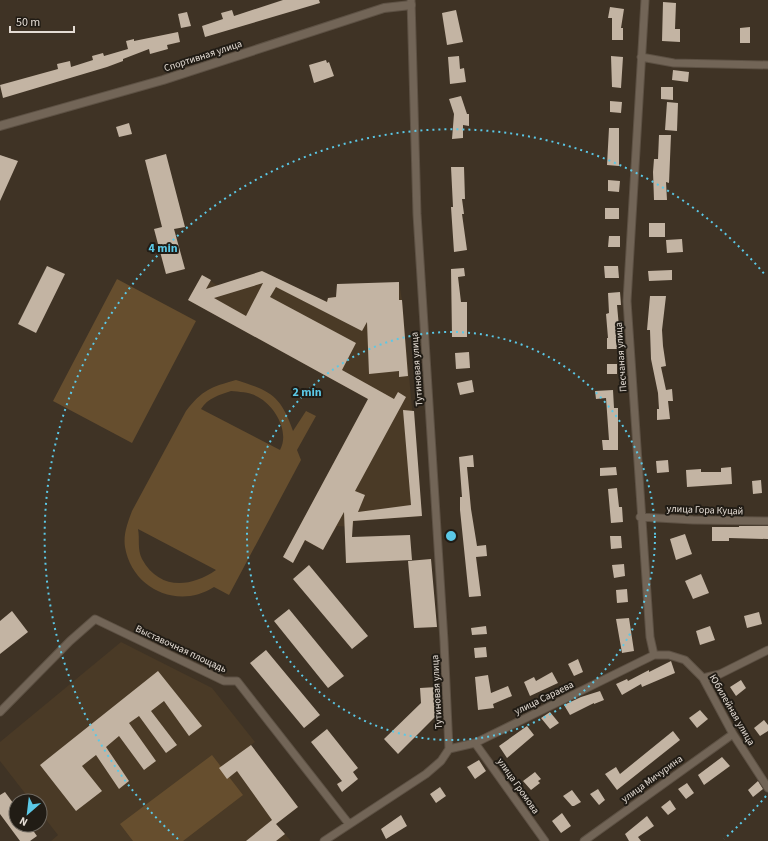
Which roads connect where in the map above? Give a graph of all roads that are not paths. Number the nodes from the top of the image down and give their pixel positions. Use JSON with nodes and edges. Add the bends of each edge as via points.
{"nodes":[{"id":1,"x":645,"y":0,"type":"edge"},
{"id":2,"x":411,"y":2,"type":"edge"},
{"id":3,"x":641,"y":57,"type":"junction"},
{"id":4,"x":768,"y":65,"type":"edge"},
{"id":5,"x":0,"y":126,"type":"edge"},
{"id":6,"x":640,"y":517,"type":"junction"},
{"id":7,"x":768,"y":521,"type":"edge"},
{"id":8,"x":768,"y":650,"type":"edge"},
{"id":9,"x":654,"y":655,"type":"junction"},
{"id":10,"x":703,"y":678,"type":"junction"},
{"id":11,"x":0,"y":712,"type":"edge"},
{"id":12,"x":733,"y":734,"type":"junction"},
{"id":13,"x":475,"y":743,"type":"junction"},
{"id":14,"x":449,"y":749,"type":"junction"},
{"id":15,"x":768,"y":788,"type":"edge"},
{"id":16,"x":349,"y":824,"type":"junction"},
{"id":17,"x":324,"y":841,"type":"edge"},
{"id":18,"x":545,"y":841,"type":"edge"},
{"id":19,"x":584,"y":841,"type":"edge"}],
"edges":[{"from":1,"to":3,"type":"street","name":"Песчаная улица"},
{"from":2,"to":5,"type":"street","name":"Спортивная улица","via":[[384,8],[163,80]]},
{"from":2,"to":14,"type":"street","name":"Тутиновая улица","via":[[417,214]]},
{"from":3,"to":4,"type":"street","via":[[674,63]]},
{"from":3,"to":6,"type":"street","name":"Песчаная улица","via":[[627,301]]},
{"from":6,"to":7,"type":"street","name":"улица Гора Куцай"},
{"from":6,"to":9,"type":"street","name":"Песчаная улица","via":[[650,637]]},
{"from":8,"to":10,"type":"street","via":[[720,674]]},
{"from":9,"to":10,"type":"street","name":"Юбилейная улица","via":[[669,655],[685,660]]},
{"from":9,"to":13,"type":"street","name":"улица Сараева"},
{"from":10,"to":12,"type":"street","name":"Юбилейная улица"},
{"from":11,"to":16,"type":"street","name":"Выставочная площадь","via":[[95,620],[224,681],[237,681]]},
{"from":12,"to":15,"type":"street","name":"Юбилейная улица"},
{"from":12,"to":19,"type":"street","name":"улица Мичурина"},
{"from":13,"to":14,"type":"street","name":"улица Сараева"},
{"from":13,"to":18,"type":"street","name":"улица Громова"},
{"from":14,"to":16,"type":"street","via":[[441,761],[426,774]]},
{"from":16,"to":17,"type":"street"}]}
